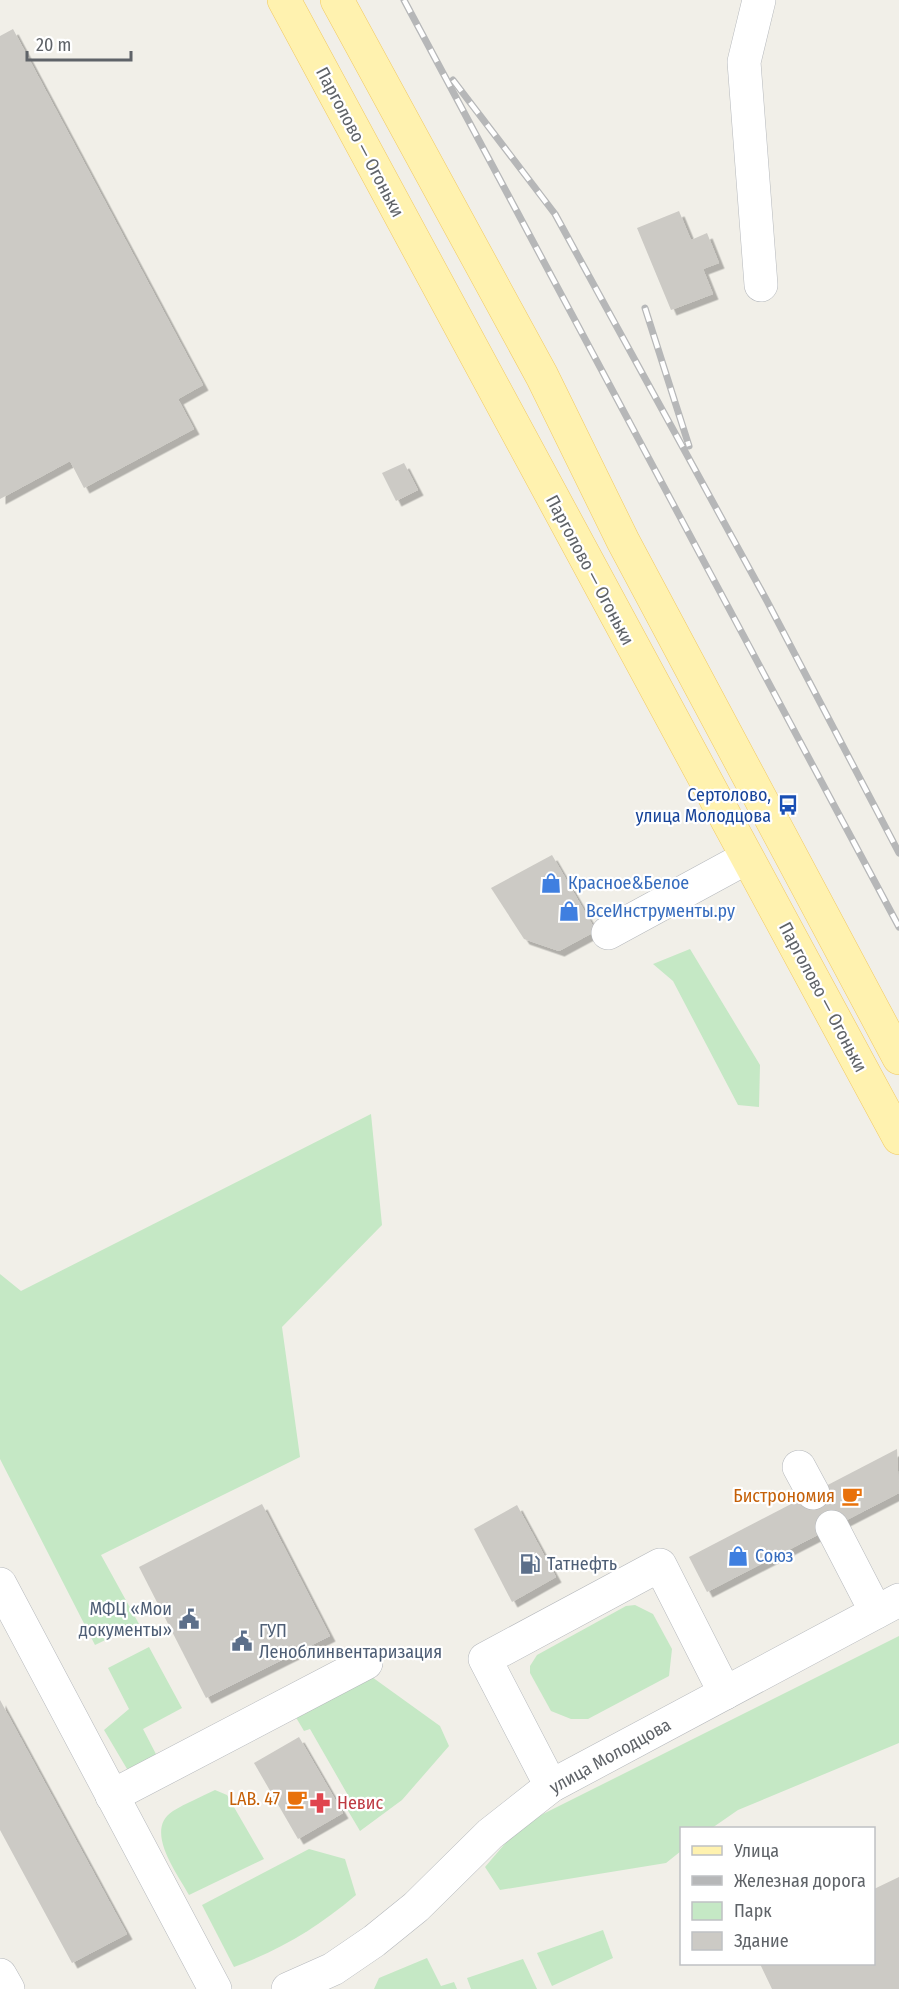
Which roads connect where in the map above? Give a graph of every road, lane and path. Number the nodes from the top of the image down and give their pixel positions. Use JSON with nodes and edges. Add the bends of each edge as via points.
{"nodes":[{"id":1,"x":284,"y":0,"type":"edge"},
{"id":2,"x":337,"y":0,"type":"edge"},
{"id":3,"x":759,"y":0,"type":"edge"},
{"id":4,"x":761,"y":285,"type":"dead end"},
{"id":5,"x":746,"y":858,"type":"junction"},
{"id":6,"x":608,"y":933,"type":"dead end"},
{"id":7,"x":899,"y":1058,"type":"edge"},
{"id":8,"x":899,"y":1138,"type":"edge"},
{"id":9,"x":832,"y":1527,"type":"dead end"},
{"id":10,"x":0,"y":1584,"type":"edge"},
{"id":11,"x":887,"y":1606,"type":"edge"},
{"id":12,"x":366,"y":1663,"type":"dead end"},
{"id":13,"x":725,"y":1693,"type":"junction"},
{"id":14,"x":551,"y":1786,"type":"junction"},
{"id":15,"x":112,"y":1796,"type":"junction"},
{"id":16,"x":0,"y":1975,"type":"edge"},
{"id":17,"x":339,"y":1979,"type":"edge"},
{"id":18,"x":8,"y":1989,"type":"edge"},
{"id":19,"x":215,"y":1989,"type":"edge"},
{"id":20,"x":288,"y":1989,"type":"edge"}],
"edges":[{"from":1,"to":5,"type":"main road","name":"Парголово — Огоньки"},
{"from":2,"to":7,"type":"main road","name":"Парголово — Огоньки","via":[[542,375],[623,541]]},
{"from":3,"to":4,"type":"street","via":[[744,62]]},
{"from":5,"to":6,"type":"street"},
{"from":5,"to":8,"type":"main road","name":"Парголово — Огоньки"},
{"from":9,"to":11,"type":"street"},
{"from":10,"to":15,"type":"street"},
{"from":11,"to":13,"type":"street","name":"улица Молодцова"},
{"from":12,"to":15,"type":"street"},
{"from":13,"to":14,"type":"street","name":"улица Молодцова"},
{"from":13,"to":14,"type":"street","via":[[660,1565],[639,1576],[485,1659]]},
{"from":14,"to":17,"type":"street","name":"улица Молодцова","via":[[490,1834]]},
{"from":15,"to":19,"type":"street"},
{"from":16,"to":18,"type":"street"},
{"from":17,"to":20,"type":"street","name":"улица Молодцова"}]}
